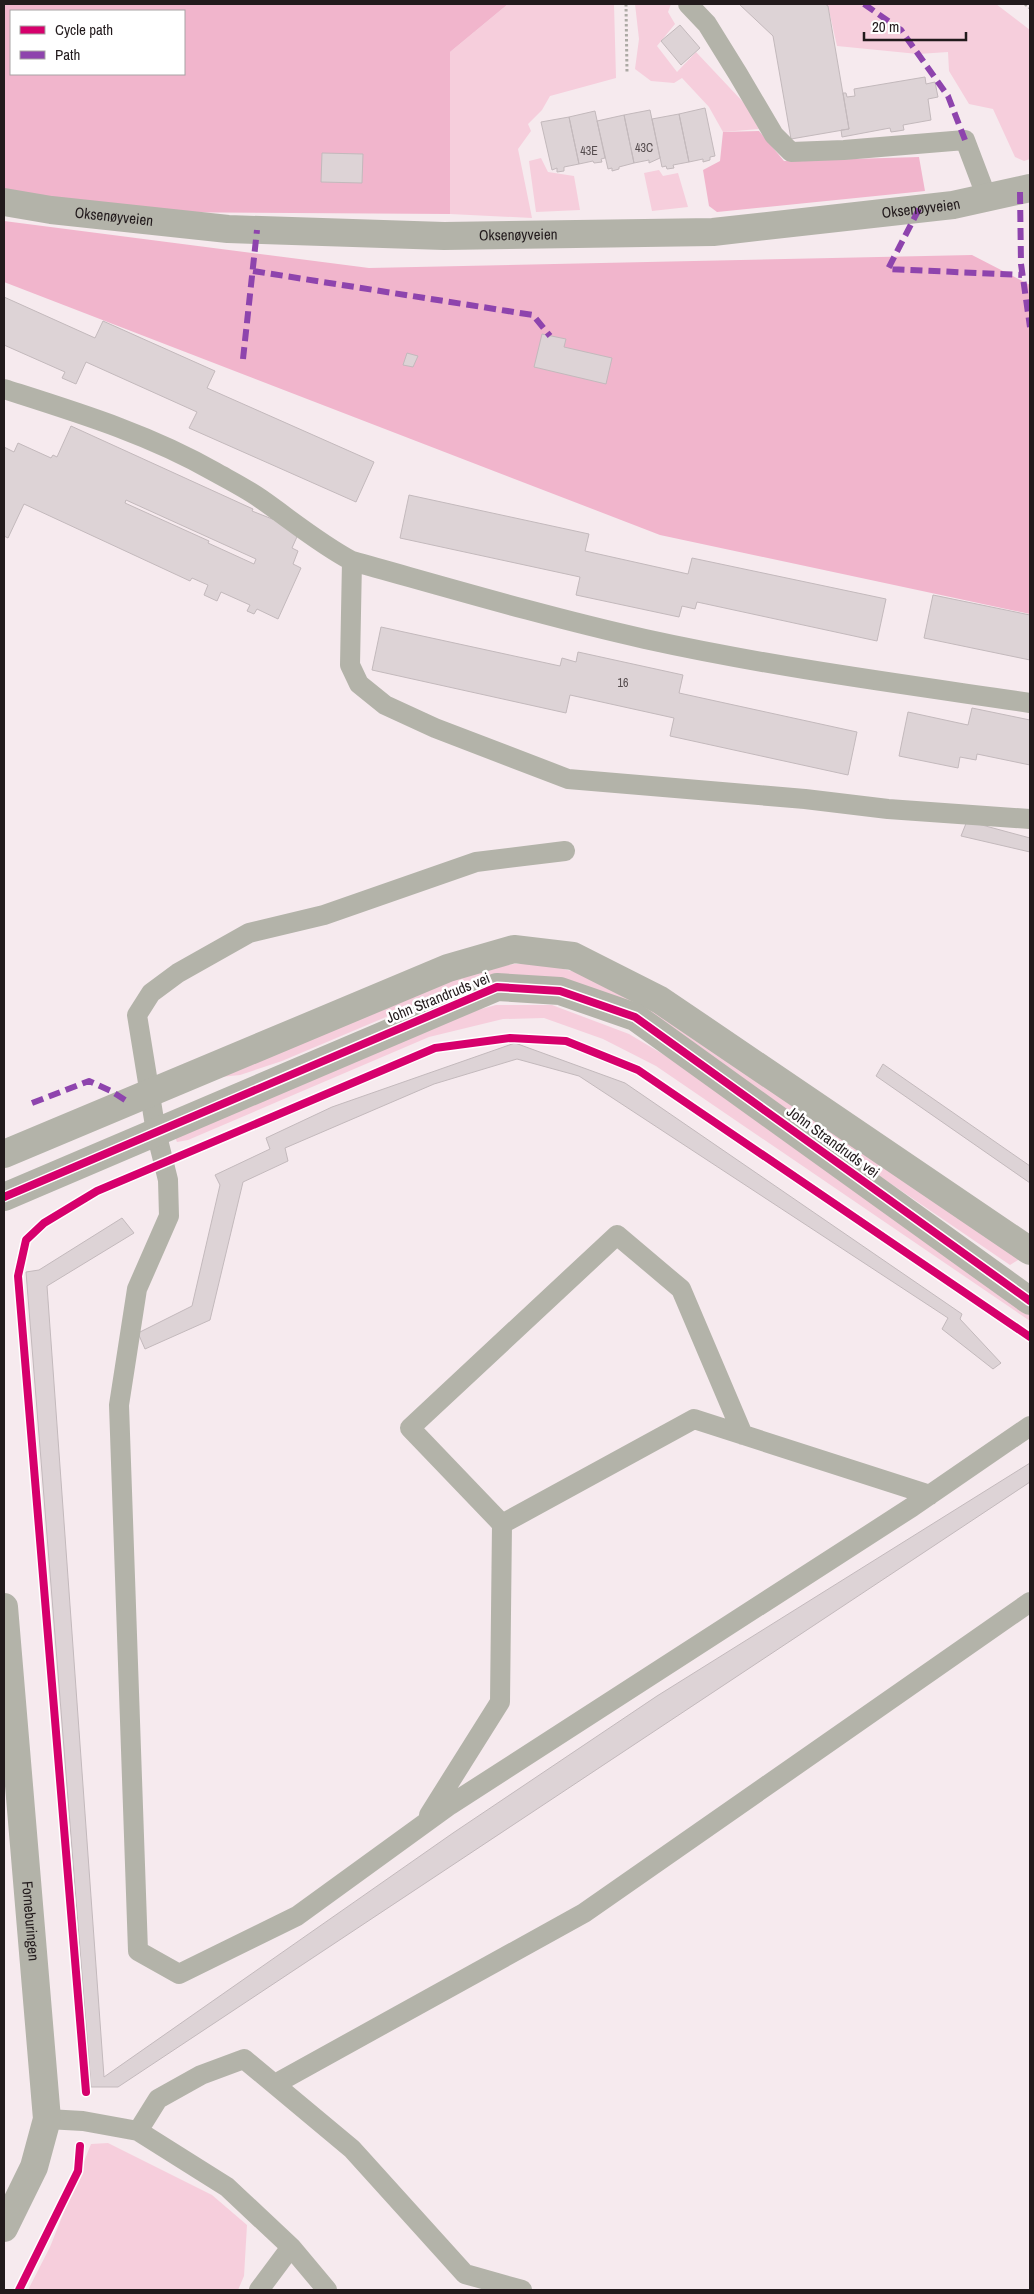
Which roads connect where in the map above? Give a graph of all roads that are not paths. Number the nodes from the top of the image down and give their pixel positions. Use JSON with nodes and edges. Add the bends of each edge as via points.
{"nodes":[{"id":1,"x":688,"y":4,"type":"edge"},
{"id":2,"x":1030,"y":188,"type":"edge"},
{"id":3,"x":987,"y":198,"type":"junction"},
{"id":4,"x":4,"y":202,"type":"edge"},
{"id":5,"x":4,"y":389,"type":"edge"},
{"id":6,"x":352,"y":561,"type":"junction"},
{"id":7,"x":1030,"y":703,"type":"edge"},
{"id":8,"x":1030,"y":819,"type":"edge"},
{"id":9,"x":565,"y":851,"type":"dead end"},
{"id":10,"x":150,"y":1092,"type":"junction"},
{"id":11,"x":156,"y":1132,"type":"junction"},
{"id":12,"x":4,"y":1154,"type":"edge"},
{"id":13,"x":4,"y":1198,"type":"edge"},
{"id":14,"x":1030,"y":1251,"type":"edge"},
{"id":15,"x":1030,"y":1301,"type":"edge"},
{"id":16,"x":1030,"y":1426,"type":"edge"},
{"id":17,"x":743,"y":1435,"type":"junction"},
{"id":18,"x":930,"y":1495,"type":"junction"},
{"id":19,"x":502,"y":1524,"type":"junction"},
{"id":20,"x":1030,"y":1602,"type":"edge"},
{"id":21,"x":4,"y":1607,"type":"edge"},
{"id":22,"x":423,"y":1824,"type":"junction"},
{"id":23,"x":275,"y":2084,"type":"junction"},
{"id":24,"x":47,"y":2119,"type":"junction"},
{"id":25,"x":138,"y":2131,"type":"junction"},
{"id":26,"x":4,"y":2228,"type":"edge"},
{"id":27,"x":291,"y":2247,"type":"junction"},
{"id":28,"x":259,"y":2290,"type":"edge"},
{"id":29,"x":327,"y":2290,"type":"edge"},
{"id":30,"x":522,"y":2290,"type":"edge"}],
"edges":[{"from":1,"to":3,"type":"lane","via":[[707,24],[774,136],[791,152],[965,140]]},
{"from":2,"to":3,"type":"street","name":"Oksenøyveien"},
{"from":3,"to":4,"type":"street","name":"Oksenøyveien","via":[[954,205],[713,232],[444,236],[228,229]]},
{"from":5,"to":6,"type":"lane","via":[[98,419],[171,450],[259,498]]},
{"from":6,"to":7,"type":"lane","via":[[646,639],[831,673]]},
{"from":6,"to":8,"type":"lane","via":[[350,665],[359,684],[385,705],[435,728],[568,779]]},
{"from":9,"to":10,"type":"lane","via":[[476,862],[324,915],[249,933],[178,973],[152,992],[137,1015]]},
{"from":10,"to":11,"type":"lane"},
{"from":10,"to":12,"type":"street","name":"John Strandruds vei"},
{"from":10,"to":14,"type":"street","name":"John Strandruds vei","via":[[448,968],[514,949],[573,956],[660,1000]]},
{"from":11,"to":13,"type":"street","name":"John Strandruds vei"},
{"from":11,"to":15,"type":"street","name":"John Strandruds vei","via":[[497,987],[560,991],[635,1017]]},
{"from":11,"to":22,"type":"lane","via":[[168,1180],[169,1216],[138,1289],[119,1405],[138,1951],[179,1974],[297,1916]]},
{"from":16,"to":18,"type":"lane"},
{"from":17,"to":18,"type":"lane"},
{"from":17,"to":19,"type":"lane","via":[[694,1419]]},
{"from":17,"to":19,"type":"lane","via":[[681,1289],[617,1235],[410,1428]]},
{"from":18,"to":22,"type":"lane"},
{"from":19,"to":22,"type":"lane","via":[[500,1702]]},
{"from":20,"to":23,"type":"lane","via":[[584,1913]]},
{"from":21,"to":24,"type":"street","name":"Forneburingen"},
{"from":23,"to":25,"type":"lane","via":[[244,2059],[201,2075],[158,2099]]},
{"from":23,"to":30,"type":"lane","via":[[352,2149],[464,2274]]},
{"from":24,"to":25,"type":"lane","via":[[83,2121]]},
{"from":24,"to":26,"type":"street","name":"Forneburingen","via":[[34,2167]]},
{"from":25,"to":27,"type":"lane","via":[[227,2187]]},
{"from":27,"to":28,"type":"lane"},
{"from":27,"to":29,"type":"lane"}]}
